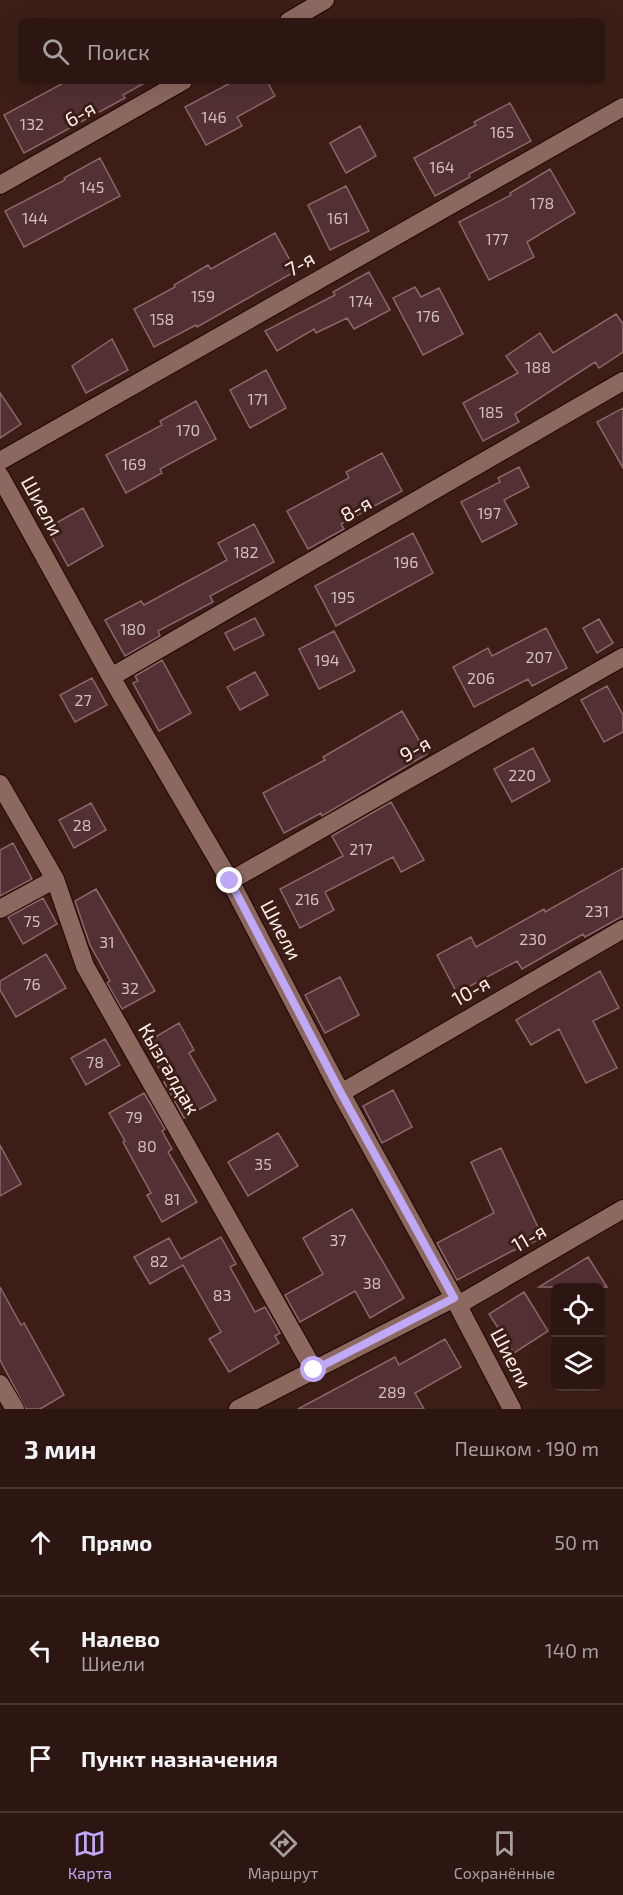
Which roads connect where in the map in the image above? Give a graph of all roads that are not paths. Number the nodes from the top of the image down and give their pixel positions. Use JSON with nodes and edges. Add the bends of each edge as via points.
{"nodes":[{"id":1,"x":325,"y":0,"type":"edge"},
{"id":2,"x":294,"y":18,"type":"edge"},
{"id":3,"x":178,"y":84,"type":"edge"},
{"id":4,"x":623,"y":107,"type":"edge"},
{"id":5,"x":0,"y":185,"type":"edge"},
{"id":6,"x":623,"y":381,"type":"edge"},
{"id":7,"x":0,"y":461,"type":"edge"},
{"id":8,"x":0,"y":476,"type":"edge"},
{"id":9,"x":623,"y":657,"type":"edge"},
{"id":10,"x":111,"y":677,"type":"junction"},
{"id":11,"x":0,"y":784,"type":"edge"},
{"id":12,"x":55,"y":879,"type":"junction"},
{"id":13,"x":230,"y":881,"type":"junction"},
{"id":14,"x":0,"y":909,"type":"edge"},
{"id":15,"x":623,"y":929,"type":"edge"},
{"id":16,"x":341,"y":1093,"type":"junction"},
{"id":17,"x":623,"y":1209,"type":"edge"},
{"id":18,"x":456,"y":1301,"type":"junction"},
{"id":19,"x":314,"y":1370,"type":"junction"},
{"id":20,"x":0,"y":1384,"type":"edge"},
{"id":21,"x":15,"y":1409,"type":"edge"},
{"id":22,"x":237,"y":1409,"type":"edge"},
{"id":23,"x":512,"y":1409,"type":"edge"}],
"edges":[{"from":1,"to":2,"type":"street"},
{"from":3,"to":5,"type":"street","name":"6-я"},
{"from":4,"to":7,"type":"street","name":"7-я"},
{"from":6,"to":10,"type":"street","name":"8-я"},
{"from":8,"to":10,"type":"street","name":"Шиели"},
{"from":9,"to":13,"type":"street","name":"9-я"},
{"from":10,"to":13,"type":"street","name":"Шиели"},
{"from":11,"to":12,"type":"street","name":"Кызгалдак"},
{"from":12,"to":14,"type":"street"},
{"from":12,"to":19,"type":"street","name":"Кызгалдак","via":[[85,966]]},
{"from":13,"to":16,"type":"street","name":"Шиели"},
{"from":15,"to":16,"type":"street","name":"10-я"},
{"from":16,"to":18,"type":"street","name":"Шиели"},
{"from":17,"to":18,"type":"street","name":"11-я"},
{"from":18,"to":19,"type":"street","name":"11-я"},
{"from":18,"to":23,"type":"street","name":"Шиели"},
{"from":19,"to":22,"type":"street","name":"11-я"},
{"from":20,"to":21,"type":"street"}]}
